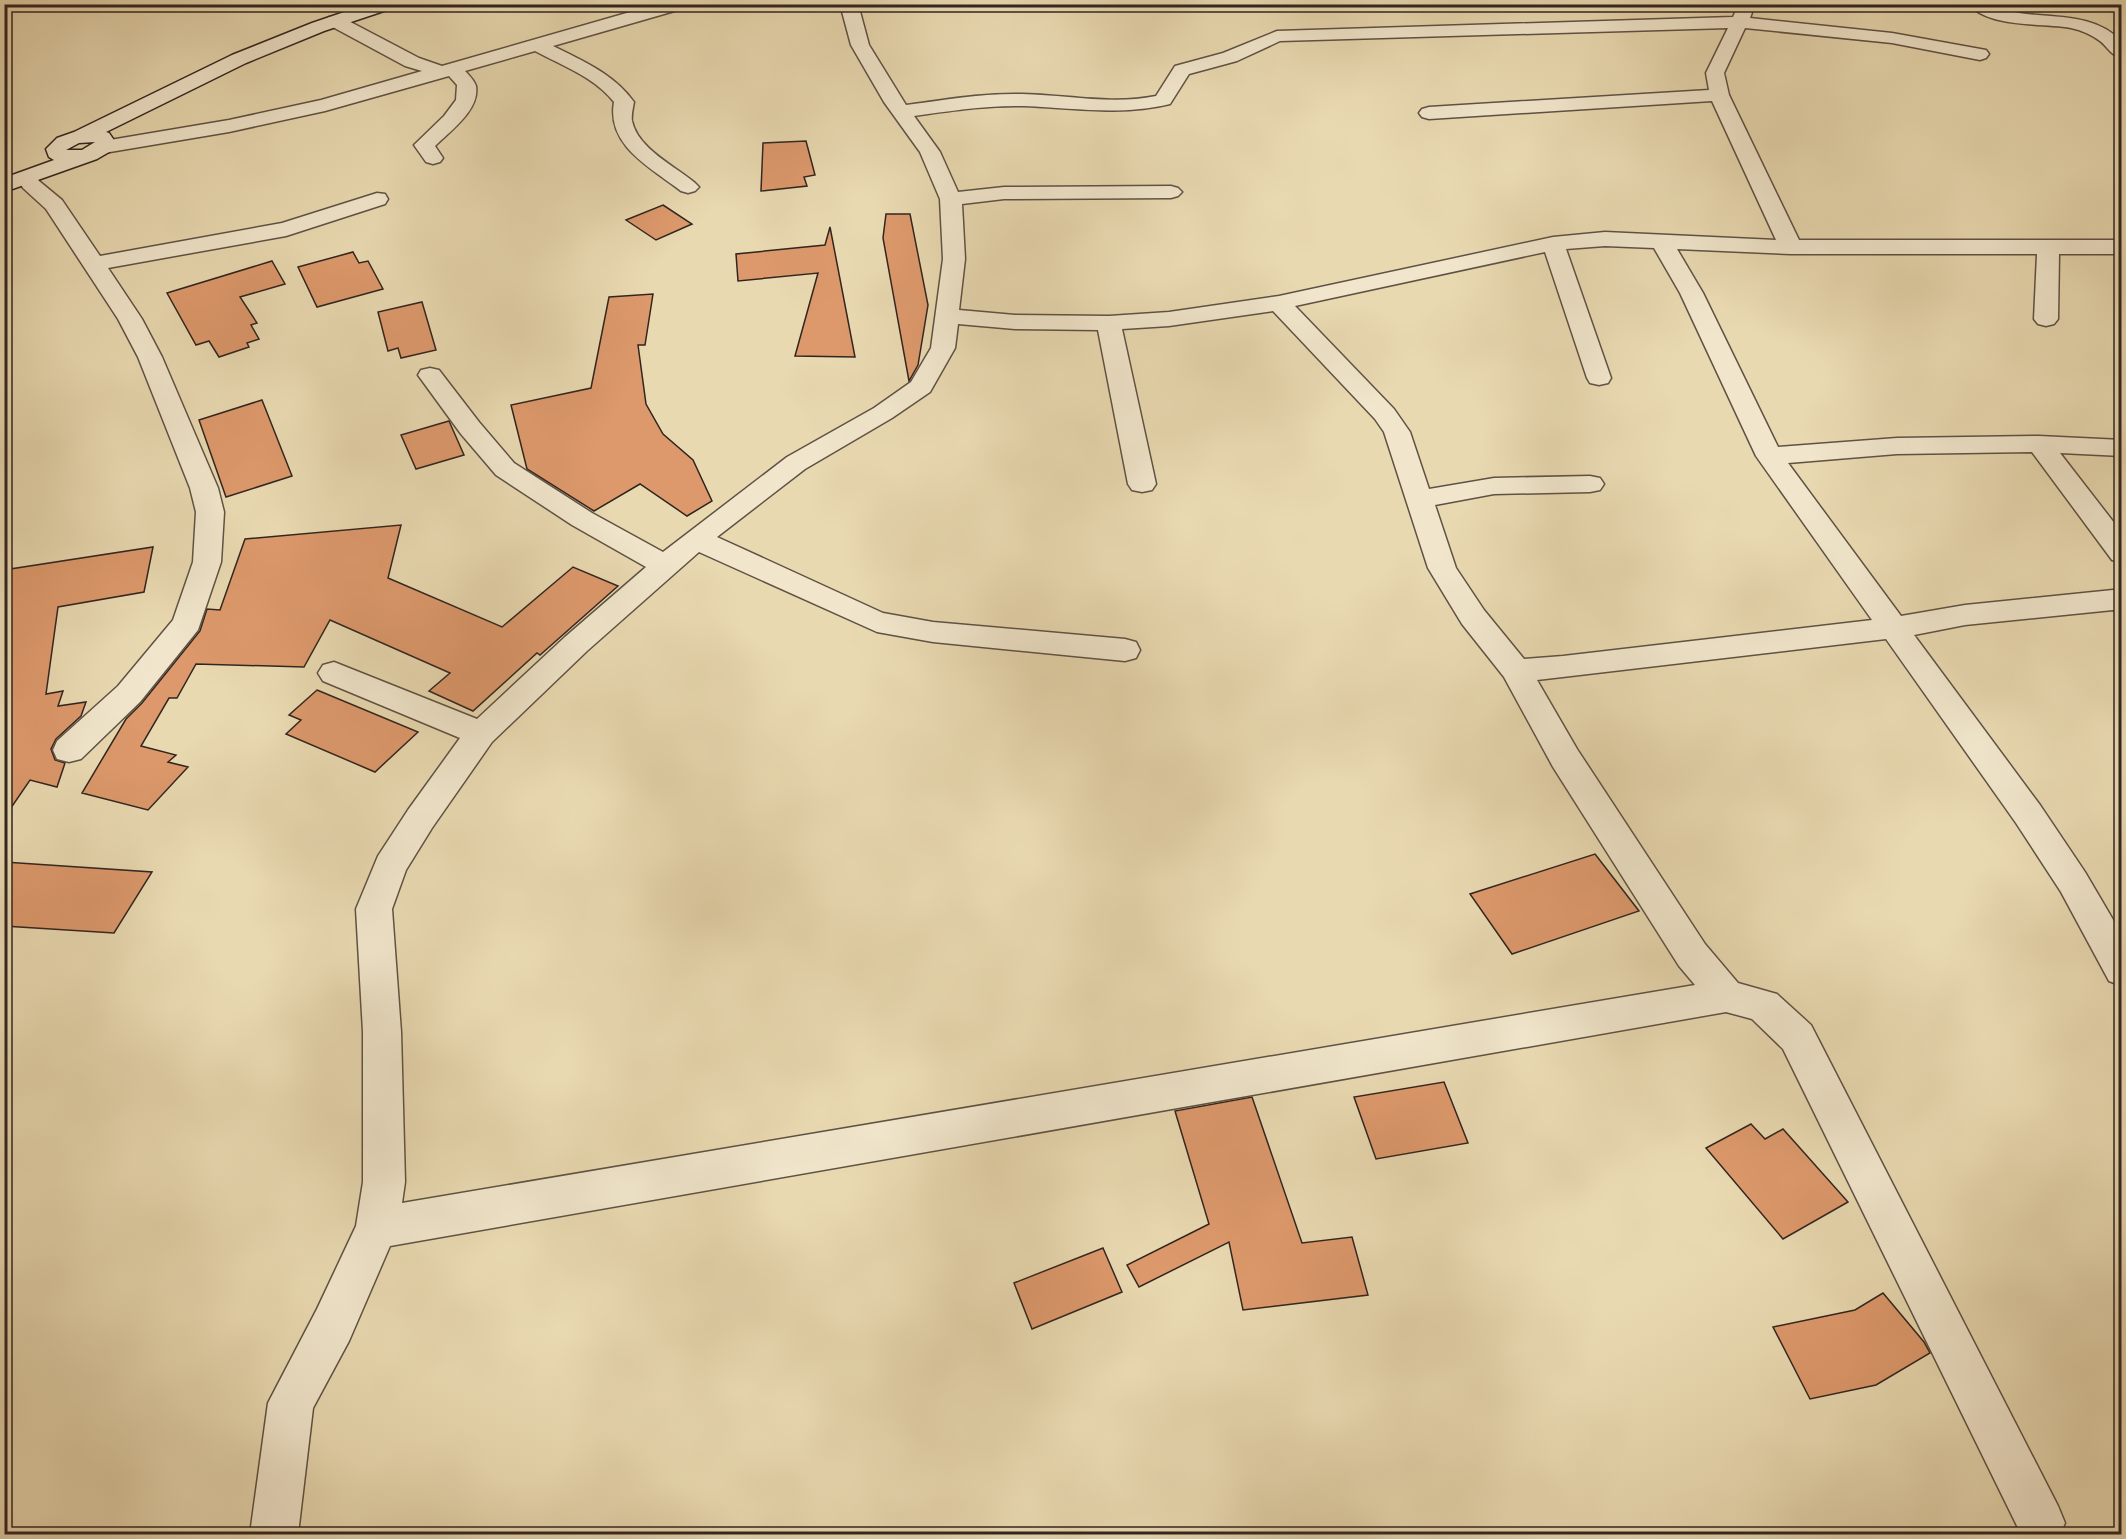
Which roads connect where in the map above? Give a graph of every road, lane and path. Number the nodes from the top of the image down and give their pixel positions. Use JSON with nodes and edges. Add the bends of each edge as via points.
{"nodes":[{"id":1,"x":387,"y":4,"type":"edge"},
{"id":2,"x":679,"y":4,"type":"edge"},
{"id":3,"x":849,"y":4,"type":"edge"},
{"id":4,"x":1748,"y":4,"type":"edge"},
{"id":5,"x":1977,"y":4,"type":"edge"},
{"id":6,"x":335,"y":21,"type":"junction"},
{"id":7,"x":1738,"y":22,"type":"junction"},
{"id":8,"x":536,"y":44,"type":"junction"},
{"id":9,"x":2121,"y":53,"type":"edge"},
{"id":10,"x":1980,"y":54,"type":"dead end"},
{"id":11,"x":446,"y":70,"type":"junction"},
{"id":12,"x":1719,"y":95,"type":"junction"},
{"id":13,"x":901,"y":112,"type":"junction"},
{"id":14,"x":1429,"y":113,"type":"dead end"},
{"id":15,"x":75,"y":145,"type":"junction"},
{"id":16,"x":433,"y":158,"type":"dead end"},
{"id":17,"x":12,"y":176,"type":"edge"},
{"id":18,"x":688,"y":187,"type":"dead end"},
{"id":19,"x":1171,"y":192,"type":"dead end"},
{"id":20,"x":377,"y":199,"type":"dead end"},
{"id":21,"x":951,"y":199,"type":"junction"},
{"id":22,"x":1661,"y":242,"type":"junction"},
{"id":23,"x":1553,"y":244,"type":"junction"},
{"id":24,"x":1791,"y":247,"type":"junction"},
{"id":25,"x":2048,"y":247,"type":"junction"},
{"id":26,"x":2121,"y":247,"type":"edge"},
{"id":27,"x":94,"y":264,"type":"junction"},
{"id":28,"x":1279,"y":303,"type":"junction"},
{"id":29,"x":947,"y":316,"type":"junction"},
{"id":30,"x":2046,"y":319,"type":"dead end"},
{"id":31,"x":1109,"y":323,"type":"junction"},
{"id":32,"x":430,"y":375,"type":"dead end"},
{"id":33,"x":1599,"y":378,"type":"dead end"},
{"id":34,"x":2039,"y":444,"type":"junction"},
{"id":35,"x":2121,"y":448,"type":"edge"},
{"id":36,"x":1769,"y":456,"type":"junction"},
{"id":37,"x":1142,"y":484,"type":"dead end"},
{"id":38,"x":1590,"y":484,"type":"dead end"},
{"id":39,"x":1420,"y":499,"type":"junction"},
{"id":40,"x":696,"y":539,"type":"junction"},
{"id":41,"x":2121,"y":553,"type":"edge"},
{"id":42,"x":666,"y":566,"type":"junction"},
{"id":43,"x":2121,"y":602,"type":"edge"},
{"id":44,"x":1894,"y":628,"type":"junction"},
{"id":45,"x":1125,"y":650,"type":"dead end"},
{"id":46,"x":1516,"y":670,"type":"junction"},
{"id":47,"x":334,"y":673,"type":"dead end"},
{"id":48,"x":481,"y":734,"type":"junction"},
{"id":49,"x":69,"y":750,"type":"dead end"},
{"id":50,"x":2121,"y":970,"type":"edge"},
{"id":51,"x":1726,"y":996,"type":"junction"},
{"id":52,"x":378,"y":1228,"type":"junction"},
{"id":53,"x":2041,"y":1523,"type":"dead end"},
{"id":54,"x":274,"y":1534,"type":"edge"}],
"edges":[{"from":1,"to":6,"type":"street"},
{"from":2,"to":8,"type":"street"},
{"from":3,"to":13,"type":"street","via":[[860,45]]},
{"from":4,"to":7,"type":"street"},
{"from":5,"to":9,"type":"street","via":[[2003,15],[2086,26],[2105,36]]},
{"from":6,"to":11,"type":"street","via":[[412,62]]},
{"from":6,"to":15,"type":"street","via":[[239,59]]},
{"from":7,"to":10,"type":"street","via":[[1892,38]]},
{"from":7,"to":12,"type":"street","via":[[1715,73]]},
{"from":7,"to":13,"type":"street","via":[[1584,19],[1277,36],[1230,57],[1182,70],[1163,100],[1154,102],[1123,105],[1018,100]]},
{"from":8,"to":11,"type":"street"},
{"from":8,"to":18,"type":"street","via":[[616,90],[624,102],[621,119],[630,139]]},
{"from":11,"to":15,"type":"street","via":[[261,119],[104,147],[102,137]]},
{"from":11,"to":16,"type":"street","via":[[466,84],[466,100],[424,145]]},
{"from":12,"to":14,"type":"street"},
{"from":12,"to":24,"type":"street"},
{"from":13,"to":21,"type":"street","via":[[930,152]]},
{"from":15,"to":17,"type":"street"},
{"from":17,"to":27,"type":"street","via":[[30,184],[54,205]]},
{"from":19,"to":21,"type":"street","via":[[1004,193]]},
{"from":20,"to":27,"type":"street","via":[[286,229]]},
{"from":21,"to":29,"type":"street","via":[[954,259]]},
{"from":22,"to":23,"type":"street","via":[[1605,239]]},
{"from":22,"to":24,"type":"street"},
{"from":22,"to":36,"type":"street","via":[[1681,272]]},
{"from":23,"to":28,"type":"street"},
{"from":23,"to":33,"type":"street"},
{"from":24,"to":25,"type":"street"},
{"from":25,"to":26,"type":"street"},
{"from":25,"to":30,"type":"street"},
{"from":27,"to":49,"type":"street","via":[[150,357],[204,488],[210,512],[207,562],[187,623],[129,694]]},
{"from":28,"to":31,"type":"street","via":[[1169,319]]},
{"from":28,"to":39,"type":"street","via":[[1385,414],[1397,432]]},
{"from":29,"to":31,"type":"street","via":[[1015,322]]},
{"from":29,"to":40,"type":"street","via":[[943,348],[921,387],[796,463]]},
{"from":31,"to":37,"type":"street"},
{"from":32,"to":42,"type":"street","via":[[505,470]]},
{"from":34,"to":35,"type":"street"},
{"from":34,"to":36,"type":"street","via":[[1897,446]]},
{"from":34,"to":41,"type":"street"},
{"from":36,"to":44,"type":"street"},
{"from":38,"to":39,"type":"street","via":[[1494,486]]},
{"from":39,"to":46,"type":"street","via":[[1442,568],[1473,617]]},
{"from":40,"to":42,"type":"street"},
{"from":40,"to":45,"type":"street","via":[[877,622],[933,632]]},
{"from":42,"to":48,"type":"street"},
{"from":43,"to":44,"type":"street","via":[[1965,615]]},
{"from":44,"to":46,"type":"street"},
{"from":44,"to":50,"type":"street","via":[[2073,882]]},
{"from":46,"to":51,"type":"street","via":[[1596,808],[1692,955]]},
{"from":47,"to":48,"type":"street"},
{"from":48,"to":52,"type":"street","via":[[390,866],[374,909],[382,1032],[384,1182]]},
{"from":51,"to":52,"type":"street"},
{"from":51,"to":53,"type":"street","via":[[1764,1006],[1797,1037]]},
{"from":52,"to":54,"type":"street","via":[[291,1403]]}]}
